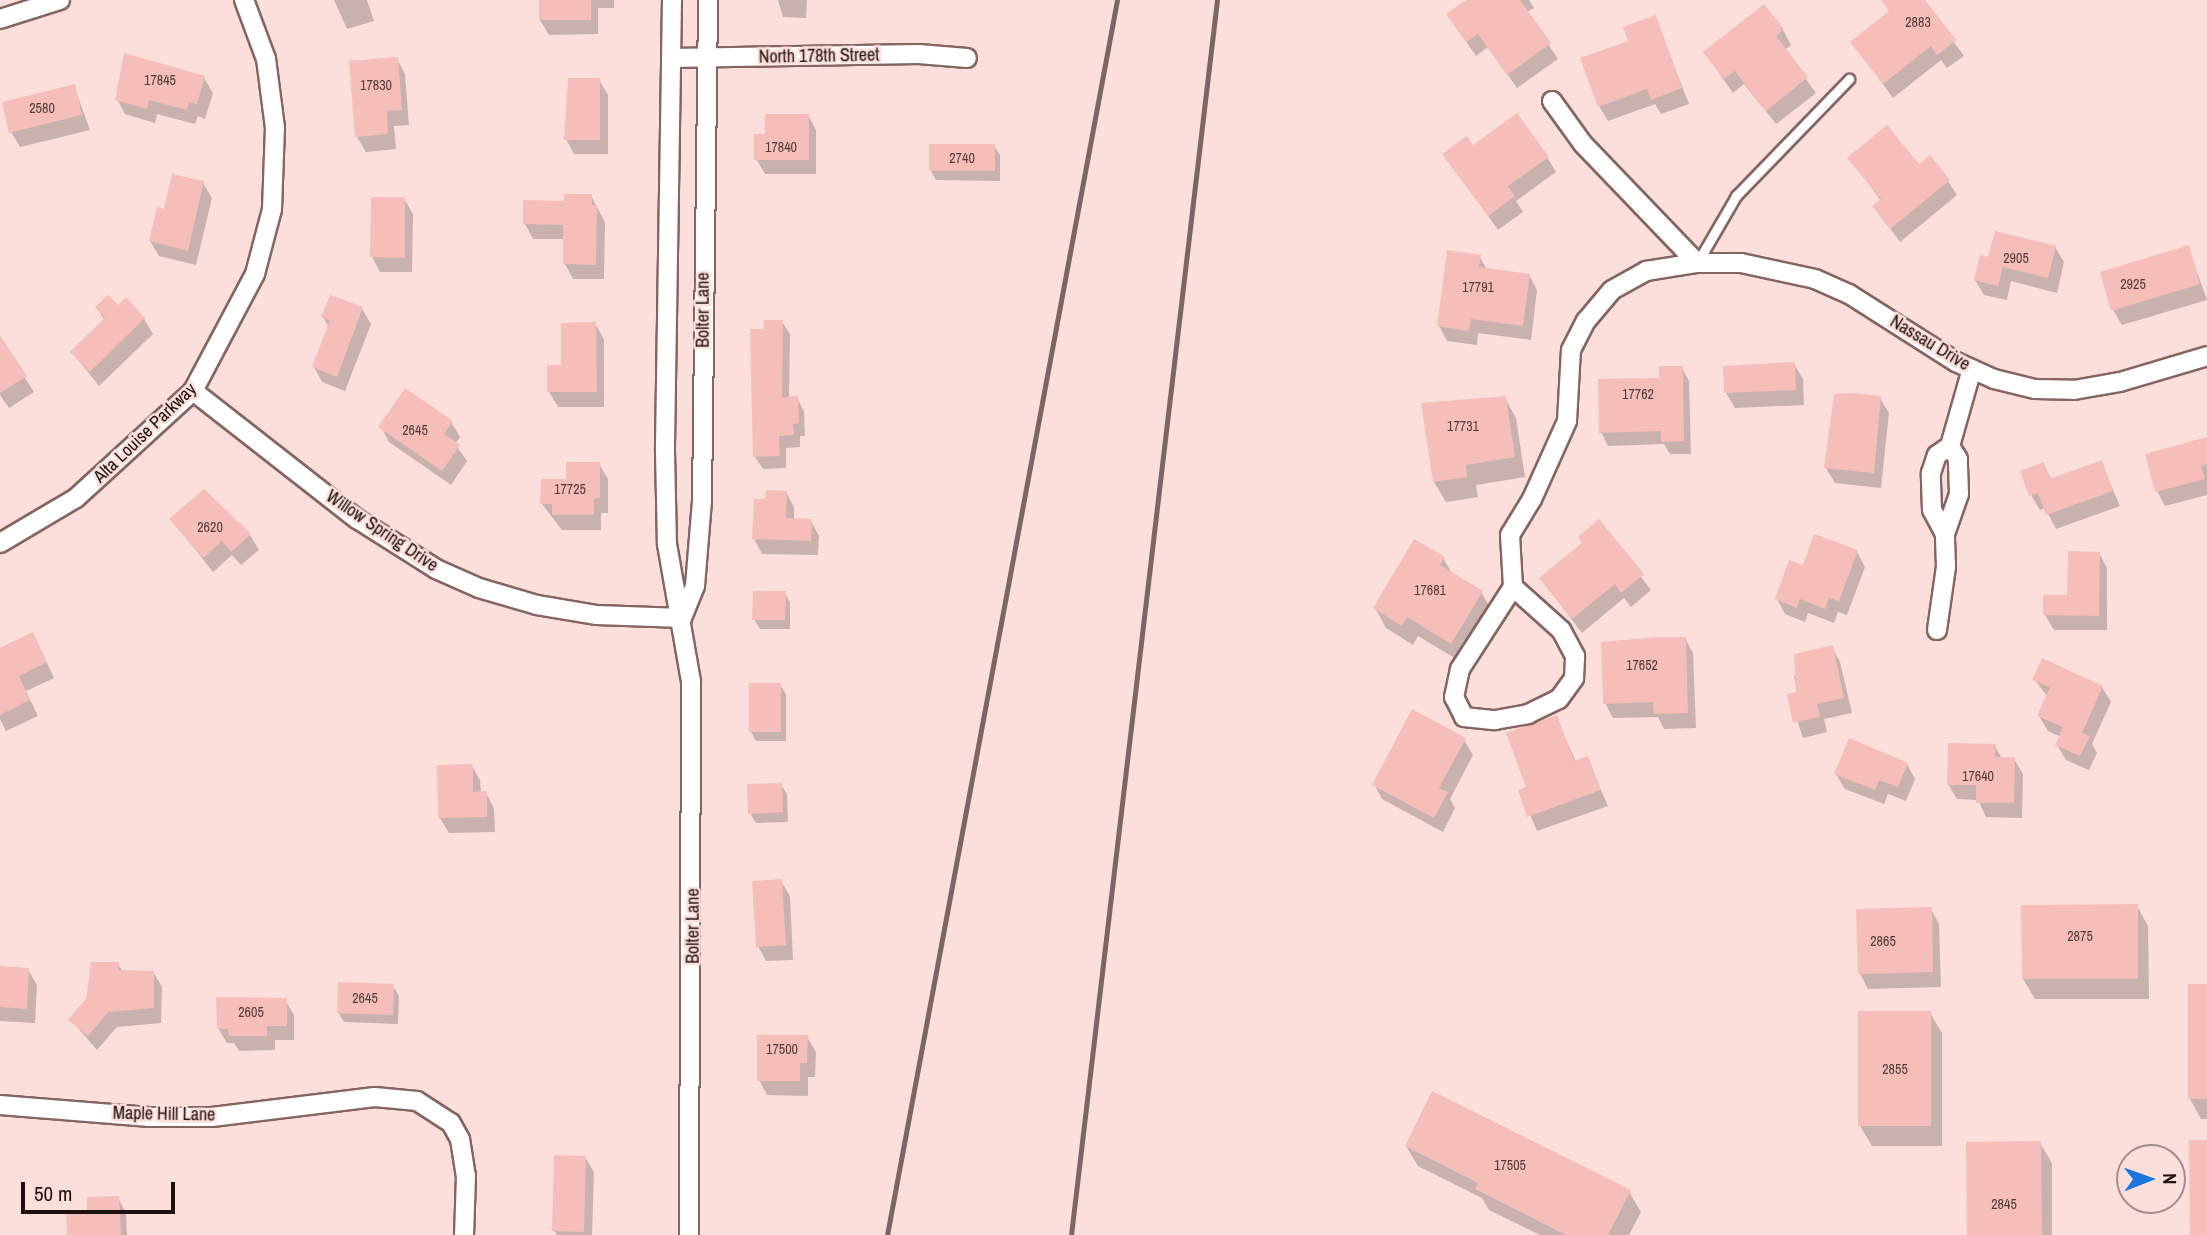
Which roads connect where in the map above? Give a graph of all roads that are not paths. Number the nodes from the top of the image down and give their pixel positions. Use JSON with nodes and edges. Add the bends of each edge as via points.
{"nodes":[{"id":1,"x":60,"y":0,"type":"edge"},
{"id":2,"x":244,"y":0,"type":"edge"},
{"id":3,"x":672,"y":0,"type":"edge"},
{"id":4,"x":708,"y":0,"type":"edge"},
{"id":5,"x":0,"y":19,"type":"edge"},
{"id":6,"x":708,"y":57,"type":"junction"},
{"id":7,"x":671,"y":58,"type":"junction"},
{"id":8,"x":967,"y":58,"type":"dead end"},
{"id":9,"x":1849,"y":79,"type":"dead end"},
{"id":10,"x":1552,"y":101,"type":"dead end"},
{"id":11,"x":1697,"y":263,"type":"junction"},
{"id":12,"x":2207,"y":356,"type":"edge"},
{"id":13,"x":1972,"y":369,"type":"junction"},
{"id":14,"x":193,"y":391,"type":"junction"},
{"id":15,"x":1950,"y":446,"type":"junction"},
{"id":16,"x":1945,"y":534,"type":"junction"},
{"id":17,"x":0,"y":543,"type":"edge"},
{"id":18,"x":1513,"y":587,"type":"junction"},
{"id":19,"x":682,"y":618,"type":"junction"},
{"id":20,"x":1937,"y":630,"type":"dead end"},
{"id":21,"x":0,"y":1105,"type":"edge"},
{"id":22,"x":464,"y":1235,"type":"edge"},
{"id":23,"x":689,"y":1235,"type":"edge"}],
"edges":[{"from":1,"to":5,"type":"street"},
{"from":2,"to":14,"type":"street","name":"Alta Louise Parkway","via":[[272,88],[276,167],[272,209],[255,274]]},
{"from":3,"to":7,"type":"street","name":"Bolter Lane"},
{"from":4,"to":6,"type":"street","name":"Bolter Lane"},
{"from":6,"to":7,"type":"street","name":"North 178th Street"},
{"from":6,"to":8,"type":"street","name":"North 178th Street","via":[[919,54]]},
{"from":6,"to":19,"type":"street","name":"Bolter Lane","via":[[702,501],[695,586]]},
{"from":7,"to":19,"type":"street","name":"Bolter Lane","via":[[667,517],[671,580]]},
{"from":9,"to":11,"type":"lane","via":[[1736,196]]},
{"from":10,"to":11,"type":"street","via":[[1583,144]]},
{"from":11,"to":13,"type":"street","name":"Nassau Drive","via":[[1741,263],[1815,279],[1849,294]]},
{"from":11,"to":18,"type":"street","name":"Nassau Drive","via":[[1646,271],[1612,290],[1586,321],[1571,350],[1567,421],[1532,499],[1510,535]]},
{"from":12,"to":13,"type":"street","name":"Nassau Drive","via":[[2165,371],[2074,390],[2035,389]]},
{"from":13,"to":15,"type":"street"},
{"from":14,"to":17,"type":"street","name":"Alta Louise Parkway","via":[[76,498]]},
{"from":14,"to":19,"type":"street","name":"Willow Spring Drive","via":[[357,519],[436,569],[479,589],[537,606],[597,615]]},
{"from":15,"to":16,"type":"street","via":[[1958,459],[1958,494]]},
{"from":15,"to":16,"type":"street","via":[[1937,455],[1931,473],[1932,510]]},
{"from":16,"to":20,"type":"street","via":[[1945,601]]},
{"from":18,"to":18,"type":"street","via":[[1562,629],[1574,656],[1574,678],[1559,699],[1528,714],[1495,720],[1464,717],[1454,697],[1460,669]]},
{"from":19,"to":23,"type":"street","name":"Bolter Lane","via":[[691,706]]},
{"from":21,"to":22,"type":"street","name":"Maple Hill Lane","via":[[187,1117],[401,1098],[434,1109],[451,1123],[466,1156]]}]}
